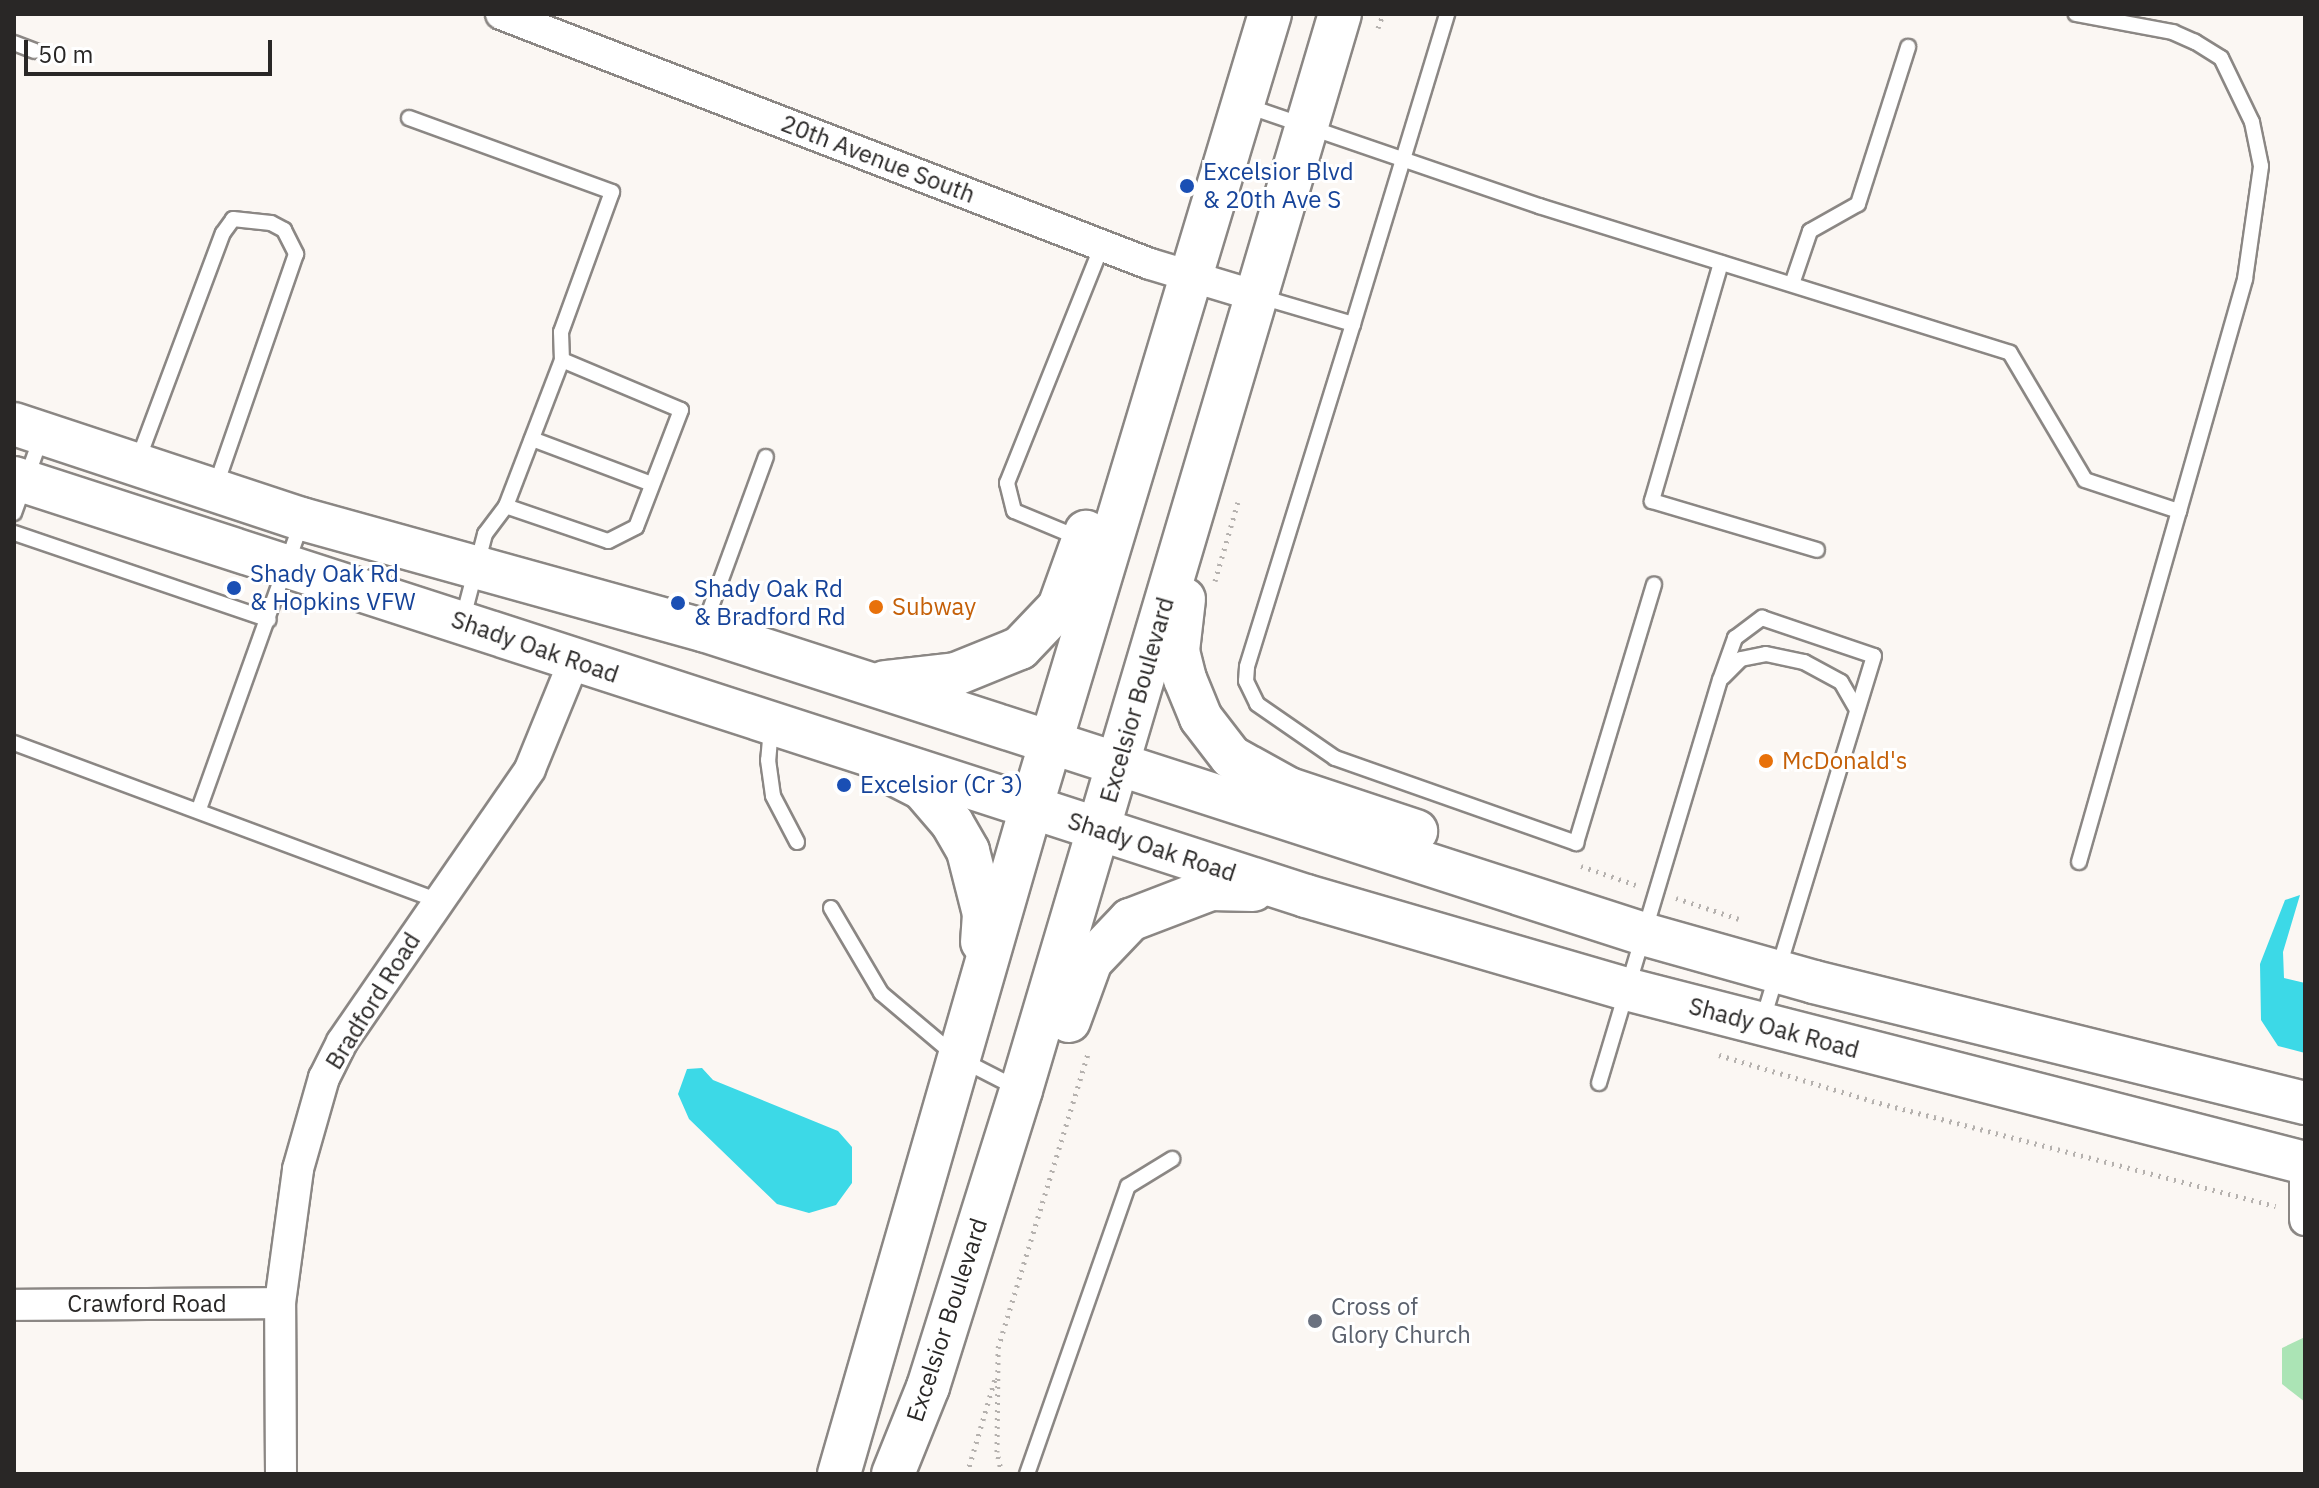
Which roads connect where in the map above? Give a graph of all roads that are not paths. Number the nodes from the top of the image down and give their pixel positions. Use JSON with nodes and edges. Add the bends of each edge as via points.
{"nodes":[{"id":1,"x":501,"y":14,"type":"edge"},
{"id":2,"x":1270,"y":14,"type":"edge"},
{"id":3,"x":1340,"y":14,"type":"edge"},
{"id":4,"x":1447,"y":14,"type":"edge"},
{"id":5,"x":2076,"y":14,"type":"edge"},
{"id":6,"x":14,"y":43,"type":"edge"},
{"id":7,"x":1908,"y":47,"type":"dead end"},
{"id":8,"x":35,"y":51,"type":"dead end"},
{"id":9,"x":1243,"y":105,"type":"junction"},
{"id":10,"x":409,"y":118,"type":"dead end"},
{"id":11,"x":1307,"y":126,"type":"junction"},
{"id":12,"x":1402,"y":157,"type":"junction"},
{"id":13,"x":1102,"y":245,"type":"junction"},
{"id":14,"x":1721,"y":263,"type":"junction"},
{"id":15,"x":1191,"y":277,"type":"junction"},
{"id":16,"x":1792,"y":284,"type":"junction"},
{"id":17,"x":1256,"y":296,"type":"junction"},
{"id":18,"x":1353,"y":324,"type":"junction"},
{"id":19,"x":562,"y":360,"type":"junction"},
{"id":20,"x":1223,"y":404,"type":"junction"},
{"id":21,"x":28,"y":429,"type":"edge"},
{"id":22,"x":532,"y":439,"type":"junction"},
{"id":23,"x":766,"y":457,"type":"dead end"},
{"id":24,"x":136,"y":467,"type":"junction"},
{"id":25,"x":652,"y":484,"type":"junction"},
{"id":26,"x":18,"y":491,"type":"edge"},
{"id":27,"x":214,"y":492,"type":"junction"},
{"id":28,"x":506,"y":506,"type":"junction"},
{"id":29,"x":2179,"y":511,"type":"junction"},
{"id":30,"x":302,"y":519,"type":"junction"},
{"id":31,"x":14,"y":533,"type":"edge"},
{"id":32,"x":1097,"y":543,"type":"junction"},
{"id":33,"x":1817,"y":550,"type":"dead end"},
{"id":34,"x":287,"y":566,"type":"junction"},
{"id":35,"x":475,"y":566,"type":"junction"},
{"id":36,"x":1654,"y":584,"type":"dead end"},
{"id":37,"x":269,"y":620,"type":"junction"},
{"id":38,"x":462,"y":622,"type":"junction"},
{"id":39,"x":703,"y":630,"type":"junction"},
{"id":40,"x":574,"y":661,"type":"junction"},
{"id":41,"x":1720,"y":680,"type":"junction"},
{"id":42,"x":864,"y":682,"type":"junction"},
{"id":43,"x":1857,"y":710,"type":"junction"},
{"id":44,"x":771,"y":725,"type":"junction"},
{"id":45,"x":14,"y":743,"type":"edge"},
{"id":46,"x":1051,"y":745,"type":"junction"},
{"id":47,"x":859,"y":755,"type":"junction"},
{"id":48,"x":1116,"y":767,"type":"junction"},
{"id":49,"x":1031,"y":808,"type":"junction"},
{"id":50,"x":199,"y":809,"type":"junction"},
{"id":51,"x":1099,"y":831,"type":"junction"},
{"id":52,"x":797,"y":842,"type":"dead end"},
{"id":53,"x":2079,"y":862,"type":"dead end"},
{"id":54,"x":1306,"y":896,"type":"junction"},
{"id":55,"x":437,"y":900,"type":"junction"},
{"id":56,"x":1553,"y":903,"type":"junction"},
{"id":57,"x":831,"y":908,"type":"dead end"},
{"id":58,"x":1647,"y":935,"type":"junction"},
{"id":59,"x":1784,"y":953,"type":"junction"},
{"id":60,"x":1630,"y":990,"type":"junction"},
{"id":61,"x":978,"y":992,"type":"junction"},
{"id":62,"x":1762,"y":1025,"type":"junction"},
{"id":63,"x":958,"y":1058,"type":"junction"},
{"id":64,"x":1599,"y":1083,"type":"dead end"},
{"id":65,"x":1021,"y":1090,"type":"junction"},
{"id":66,"x":2305,"y":1103,"type":"edge"},
{"id":67,"x":1172,"y":1159,"type":"dead end"},
{"id":68,"x":2305,"y":1163,"type":"edge"},
{"id":69,"x":2305,"y":1180,"type":"edge"},
{"id":70,"x":2305,"y":1220,"type":"edge"},
{"id":71,"x":280,"y":1303,"type":"junction"},
{"id":72,"x":14,"y":1305,"type":"edge"},
{"id":73,"x":928,"y":1387,"type":"junction"},
{"id":74,"x":281,"y":1474,"type":"edge"},
{"id":75,"x":839,"y":1474,"type":"edge"},
{"id":76,"x":893,"y":1474,"type":"edge"},
{"id":77,"x":1027,"y":1474,"type":"edge"}],
"edges":[{"from":1,"to":13,"type":"street","name":"20th Avenue South"},
{"from":2,"to":9,"type":"main road"},
{"from":3,"to":11,"type":"main road","name":"Excelsior Boulevard"},
{"from":4,"to":12,"type":"lane"},
{"from":5,"to":29,"type":"lane","via":[[2173,32],[2195,42],[2221,58],[2252,122],[2261,166],[2245,279]]},
{"from":6,"to":8,"type":"lane"},
{"from":7,"to":16,"type":"lane","via":[[1858,204],[1810,231]]},
{"from":9,"to":11,"type":"lane"},
{"from":9,"to":15,"type":"main road"},
{"from":10,"to":19,"type":"lane","via":[[612,192],[561,332]]},
{"from":11,"to":12,"type":"lane"},
{"from":11,"to":17,"type":"main road","name":"Excelsior Boulevard"},
{"from":12,"to":14,"type":"lane"},
{"from":12,"to":18,"type":"lane"},
{"from":13,"to":15,"type":"street","name":"20th Avenue South"},
{"from":13,"to":32,"type":"lane","via":[[1007,483],[1014,511]]},
{"from":14,"to":16,"type":"lane"},
{"from":14,"to":33,"type":"lane","via":[[1652,501]]},
{"from":15,"to":17,"type":"street","name":"20th Avenue South"},
{"from":15,"to":32,"type":"main road","via":[[1119,423]]},
{"from":16,"to":29,"type":"lane","via":[[2010,353],[2085,480]]},
{"from":17,"to":18,"type":"lane"},
{"from":17,"to":20,"type":"main road","name":"Excelsior Boulevard"},
{"from":18,"to":36,"type":"lane","via":[[1247,667],[1246,681],[1257,704],[1335,758],[1576,843]]},
{"from":19,"to":22,"type":"lane"},
{"from":19,"to":25,"type":"lane","via":[[681,410]]},
{"from":20,"to":48,"type":"main road","name":"Excelsior Boulevard"},
{"from":20,"to":56,"type":"main road","via":[[1179,623],[1185,679],[1213,737],[1250,771],[1289,789],[1491,855]]},
{"from":21,"to":24,"type":"main road"},
{"from":21,"to":26,"type":"lane"},
{"from":22,"to":25,"type":"lane"},
{"from":22,"to":28,"type":"lane"},
{"from":23,"to":39,"type":"lane"},
{"from":24,"to":27,"type":"main road"},
{"from":24,"to":27,"type":"lane","via":[[223,233],[233,219],[271,223],[284,230],[296,254]]},
{"from":25,"to":28,"type":"lane","via":[[636,527],[608,541]]},
{"from":26,"to":34,"type":"main road","name":"Shady Oak Road"},
{"from":27,"to":30,"type":"main road"},
{"from":28,"to":35,"type":"lane","via":[[485,534]]},
{"from":29,"to":53,"type":"lane"},
{"from":30,"to":34,"type":"lane"},
{"from":30,"to":35,"type":"main road"},
{"from":31,"to":37,"type":"lane"},
{"from":32,"to":42,"type":"main road","via":[[1059,607],[1020,648],[956,674]]},
{"from":32,"to":46,"type":"main road"},
{"from":34,"to":37,"type":"lane"},
{"from":34,"to":38,"type":"main road","name":"Shady Oak Road"},
{"from":35,"to":38,"type":"lane"},
{"from":35,"to":39,"type":"main road"},
{"from":37,"to":50,"type":"lane"},
{"from":38,"to":40,"type":"main road","name":"Shady Oak Road"},
{"from":39,"to":42,"type":"main road"},
{"from":40,"to":44,"type":"main road","name":"Shady Oak Road"},
{"from":40,"to":55,"type":"street","name":"Bradford Road","via":[[530,769]]},
{"from":41,"to":43,"type":"lane","via":[[1741,659],[1766,654],[1804,662],[1841,682]]},
{"from":41,"to":43,"type":"lane","via":[[1735,638],[1762,618],[1874,656]]},
{"from":41,"to":58,"type":"lane"},
{"from":42,"to":46,"type":"main road"},
{"from":43,"to":59,"type":"lane"},
{"from":44,"to":47,"type":"main road","name":"Shady Oak Road"},
{"from":44,"to":52,"type":"lane","via":[[773,796]]},
{"from":45,"to":50,"type":"lane"},
{"from":46,"to":48,"type":"main road"},
{"from":46,"to":49,"type":"main road"},
{"from":47,"to":49,"type":"main road","name":"Shady Oak Road"},
{"from":47,"to":61,"type":"main road","via":[[923,789],[968,851],[984,914]]},
{"from":48,"to":51,"type":"main road","name":"Excelsior Boulevard"},
{"from":48,"to":56,"type":"main road"},
{"from":49,"to":51,"type":"main road","name":"Shady Oak Road"},
{"from":49,"to":61,"type":"main road"},
{"from":50,"to":55,"type":"lane"},
{"from":51,"to":54,"type":"main road","name":"Shady Oak Road"},
{"from":51,"to":65,"type":"main road","name":"Excelsior Boulevard"},
{"from":54,"to":60,"type":"main road","name":"Shady Oak Road"},
{"from":54,"to":73,"type":"main road","via":[[1240,888],[1188,895],[1130,920],[1091,961],[1007,1223]]},
{"from":55,"to":71,"type":"street","name":"Bradford Road","via":[[342,1042],[324,1078],[298,1169]]},
{"from":56,"to":58,"type":"main road"},
{"from":57,"to":63,"type":"lane","via":[[881,993]]},
{"from":58,"to":59,"type":"main road"},
{"from":58,"to":60,"type":"lane"},
{"from":59,"to":62,"type":"lane"},
{"from":59,"to":66,"type":"main road"},
{"from":60,"to":62,"type":"main road","name":"Shady Oak Road"},
{"from":60,"to":64,"type":"lane"},
{"from":61,"to":63,"type":"main road"},
{"from":62,"to":68,"type":"main road","name":"Shady Oak Road"},
{"from":63,"to":65,"type":"lane"},
{"from":63,"to":75,"type":"main road"},
{"from":65,"to":73,"type":"main road","name":"Excelsior Boulevard"},
{"from":67,"to":77,"type":"lane","via":[[1128,1186]]},
{"from":69,"to":70,"type":"street"},
{"from":71,"to":72,"type":"street","name":"Crawford Road"},
{"from":71,"to":74,"type":"street","name":"Bradford Road"},
{"from":73,"to":76,"type":"main road","name":"Excelsior Boulevard"}]}
